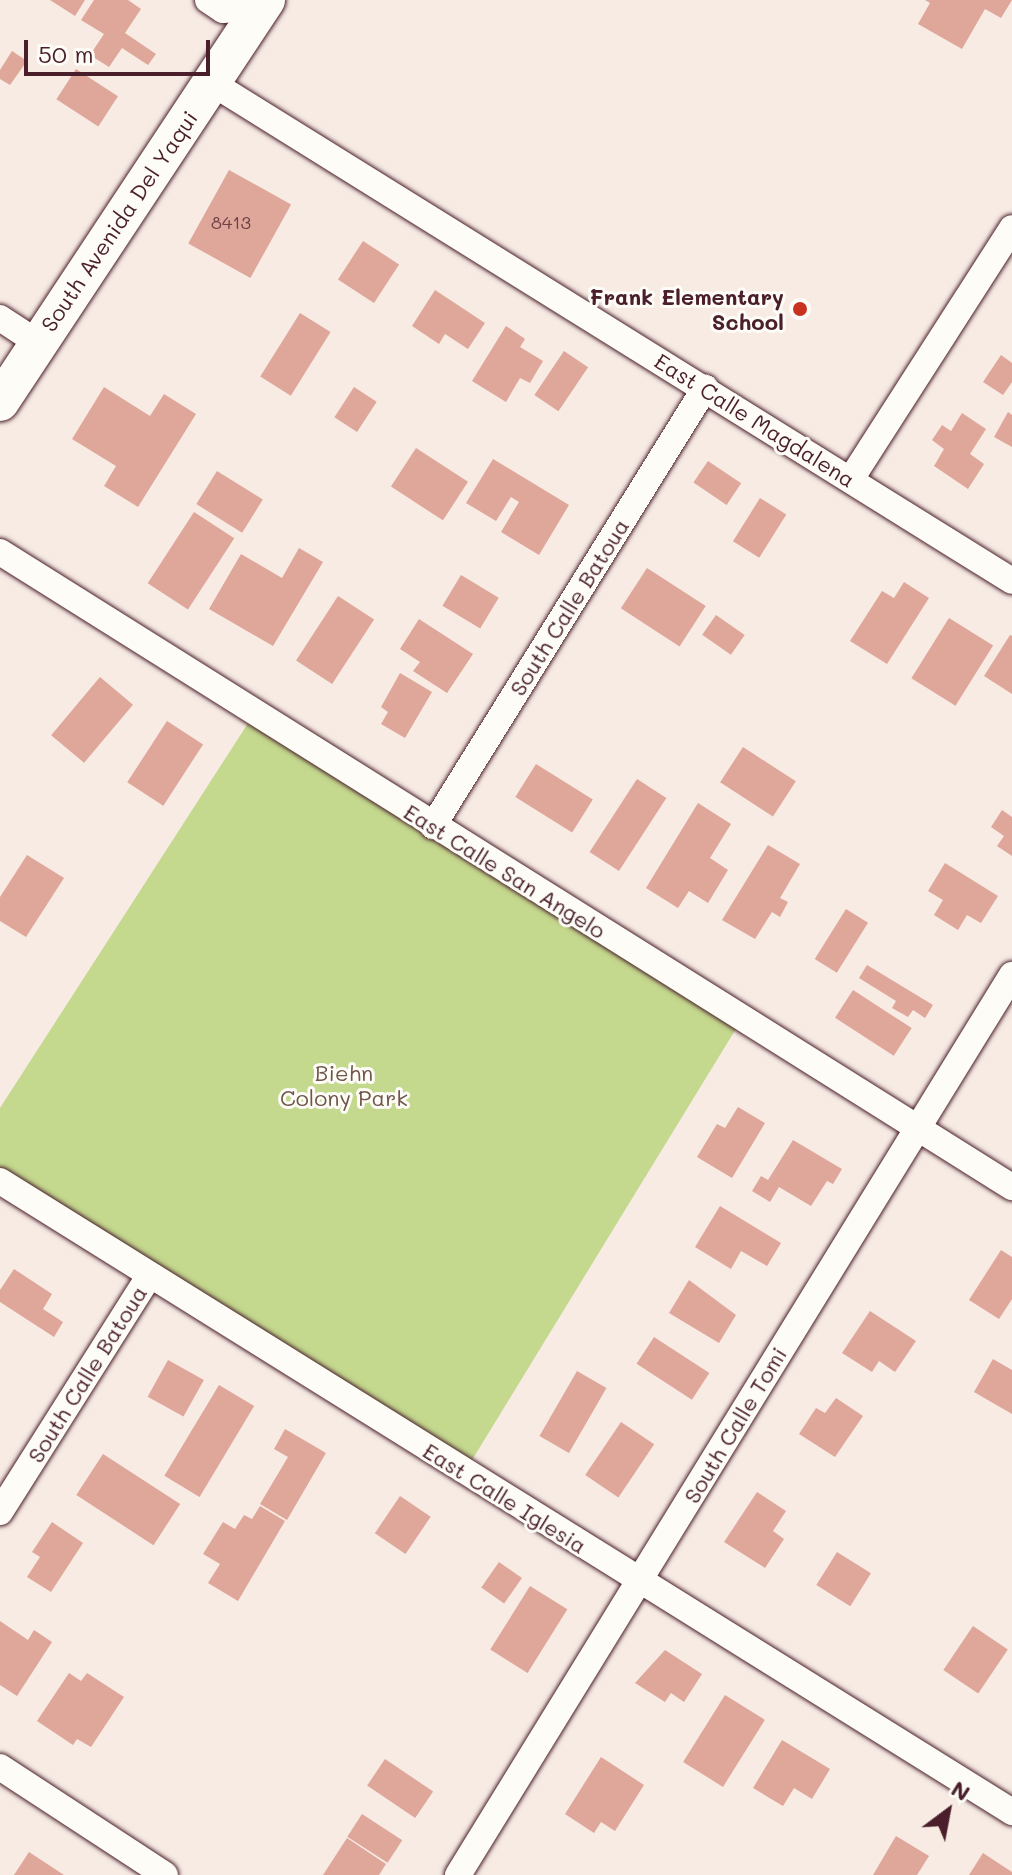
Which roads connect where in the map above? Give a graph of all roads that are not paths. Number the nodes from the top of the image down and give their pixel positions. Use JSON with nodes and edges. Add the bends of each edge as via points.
{"nodes":[{"id":1,"x":208,"y":0,"type":"edge"},
{"id":2,"x":263,"y":2,"type":"edge"},
{"id":3,"x":212,"y":83,"type":"junction"},
{"id":4,"x":1012,"y":228,"type":"edge"},
{"id":5,"x":0,"y":318,"type":"edge"},
{"id":6,"x":38,"y":343,"type":"junction"},
{"id":7,"x":705,"y":388,"type":"junction"},
{"id":8,"x":0,"y":402,"type":"edge"},
{"id":9,"x":851,"y":479,"type":"junction"},
{"id":10,"x":0,"y":552,"type":"edge"},
{"id":11,"x":1012,"y":581,"type":"edge"},
{"id":12,"x":433,"y":826,"type":"junction"},
{"id":13,"x":1012,"y":975,"type":"edge"},
{"id":14,"x":916,"y":1127,"type":"junction"},
{"id":15,"x":0,"y":1181,"type":"edge"},
{"id":16,"x":1012,"y":1187,"type":"edge"},
{"id":17,"x":149,"y":1276,"type":"junction"},
{"id":18,"x":0,"y":1512,"type":"edge"},
{"id":19,"x":639,"y":1582,"type":"junction"},
{"id":20,"x":0,"y":1767,"type":"edge"},
{"id":21,"x":1012,"y":1812,"type":"edge"},
{"id":22,"x":165,"y":1875,"type":"edge"},
{"id":23,"x":458,"y":1875,"type":"edge"}],
"edges":[{"from":1,"to":2,"type":"street","via":[[223,10]]},
{"from":2,"to":3,"type":"street","name":"South Avenida Del Yaqui"},
{"from":3,"to":6,"type":"street","name":"South Avenida Del Yaqui"},
{"from":3,"to":7,"type":"street","name":"East Calle Magdalena"},
{"from":4,"to":9,"type":"street"},
{"from":5,"to":6,"type":"street"},
{"from":6,"to":8,"type":"street","name":"South Avenida Del Yaqui"},
{"from":7,"to":9,"type":"street","name":"East Calle Magdalena"},
{"from":7,"to":12,"type":"street","name":"South Calle Batoua"},
{"from":9,"to":11,"type":"street","name":"East Calle Magdalena"},
{"from":10,"to":12,"type":"street","name":"East Calle San Angelo"},
{"from":12,"to":14,"type":"street","name":"East Calle San Angelo"},
{"from":13,"to":14,"type":"street","name":"South Calle Tomi"},
{"from":14,"to":16,"type":"street","name":"East Calle San Angelo"},
{"from":14,"to":19,"type":"street","name":"South Calle Tomi"},
{"from":15,"to":17,"type":"street","name":"East Calle Iglesia"},
{"from":17,"to":18,"type":"street","name":"South Calle Batoua"},
{"from":17,"to":19,"type":"street","name":"East Calle Iglesia"},
{"from":19,"to":21,"type":"street","name":"East Calle Iglesia"},
{"from":19,"to":23,"type":"street","name":"South Calle Tomi"},
{"from":20,"to":22,"type":"street"}]}
